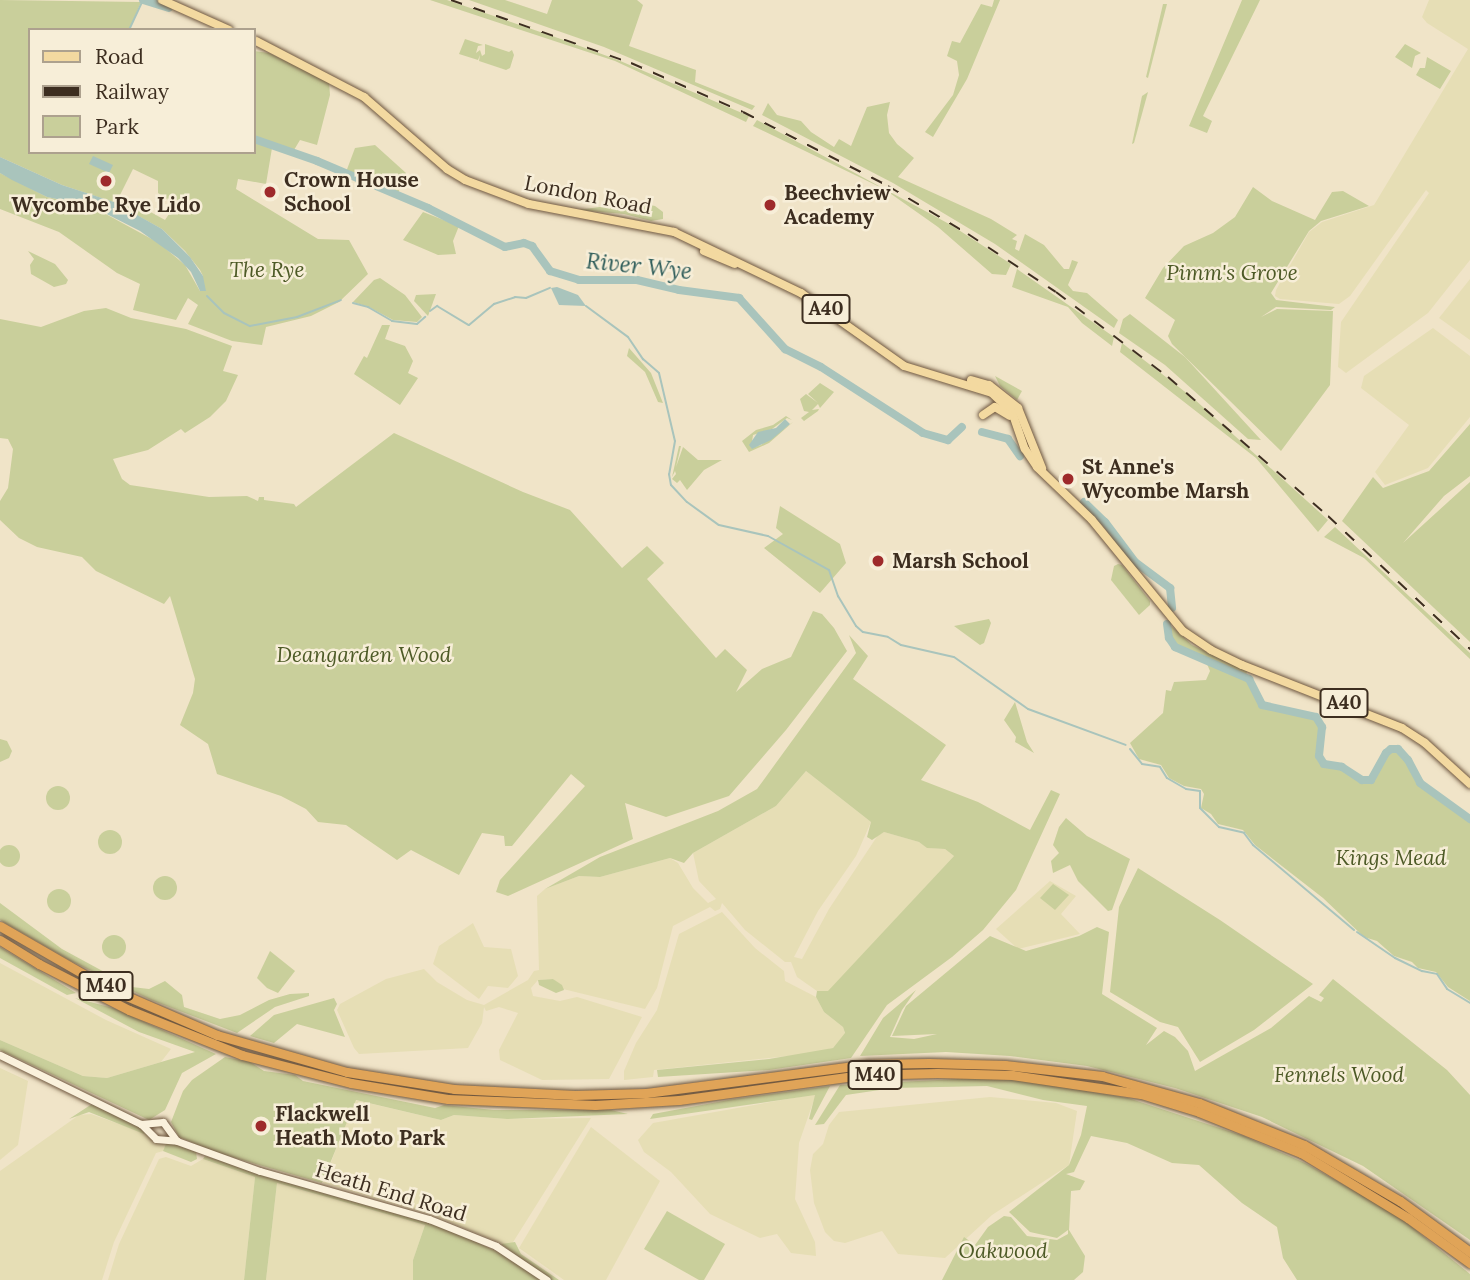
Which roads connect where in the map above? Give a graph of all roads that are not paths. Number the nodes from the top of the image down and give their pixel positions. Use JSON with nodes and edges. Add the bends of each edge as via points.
{"nodes":[{"id":1,"x":162,"y":0,"type":"edge"},
{"id":2,"x":225,"y":28,"type":"edge"},
{"id":3,"x":256,"y":40,"type":"edge"},
{"id":4,"x":687,"y":239,"type":"junction"},
{"id":5,"x":703,"y":246,"type":"junction"},
{"id":6,"x":725,"y":258,"type":"dead end"},
{"id":7,"x":758,"y":273,"type":"junction"},
{"id":8,"x":946,"y":380,"type":"junction"},
{"id":9,"x":983,"y":415,"type":"dead end"},
{"id":10,"x":1024,"y":426,"type":"dead end"},
{"id":11,"x":1024,"y":443,"type":"junction"},
{"id":12,"x":1037,"y":467,"type":"junction"},
{"id":13,"x":1044,"y":474,"type":"junction"},
{"id":14,"x":1470,"y":784,"type":"edge"},
{"id":15,"x":0,"y":926,"type":"edge"},
{"id":16,"x":0,"y":940,"type":"edge"},
{"id":17,"x":0,"y":1055,"type":"edge"},
{"id":18,"x":141,"y":1124,"type":"junction"},
{"id":19,"x":155,"y":1124,"type":"junction"},
{"id":20,"x":152,"y":1133,"type":"junction"},
{"id":21,"x":167,"y":1135,"type":"junction"},
{"id":22,"x":1470,"y":1252,"type":"edge"},
{"id":23,"x":1470,"y":1263,"type":"edge"},
{"id":24,"x":547,"y":1280,"type":"edge"}],
"edges":[{"from":1,"to":2,"type":"main road"},
{"from":3,"to":4,"type":"main road","name":"London Road","number":"A40","via":[[364,97],[465,180],[543,208],[670,230]]},
{"from":4,"to":5,"type":"main road","name":"London Road","number":"A40"},
{"from":4,"to":7,"type":"main road","name":"London Road","number":"A40","via":[[716,259]]},
{"from":5,"to":6,"type":"main road"},
{"from":5,"to":7,"type":"main road","name":"London Road","number":"A40"},
{"from":7,"to":8,"type":"main road","name":"London Road","number":"A40","via":[[801,293],[904,366]]},
{"from":8,"to":11,"type":"main road","name":"London Road","number":"A40","via":[[973,385],[998,398],[1012,412]]},
{"from":8,"to":13,"type":"main road","name":"London Road","number":"A40","via":[[989,385],[1018,408]]},
{"from":9,"to":11,"type":"main road","via":[[988,408],[1002,409]]},
{"from":10,"to":12,"type":"main road","number":"A40"},
{"from":11,"to":12,"type":"main road","name":"London Road","number":"A40"},
{"from":12,"to":13,"type":"main road","name":"London Road","number":"A40"},
{"from":13,"to":14,"type":"main road","number":"A40","via":[[1092,520],[1183,631],[1242,665],[1402,728]]},
{"from":15,"to":22,"type":"highway","number":"M40","via":[[108,988],[217,1035],[347,1072],[454,1089],[646,1093],[869,1065],[1005,1065],[1102,1076],[1199,1103],[1304,1145],[1400,1201]]},
{"from":16,"to":23,"type":"highway","number":"M40","via":[[82,987],[242,1055],[399,1091],[532,1105],[679,1100],[821,1080],[937,1073],[1012,1075],[1116,1089],[1199,1112],[1301,1153],[1408,1218]]},
{"from":17,"to":18,"type":"street"},
{"from":18,"to":19,"type":"street"},
{"from":18,"to":20,"type":"street"},
{"from":19,"to":20,"type":"street"},
{"from":19,"to":21,"type":"street","via":[[166,1124]]},
{"from":20,"to":21,"type":"street","via":[[156,1139]]},
{"from":21,"to":24,"type":"street","name":"Heath End Road","via":[[260,1171],[467,1233],[515,1257]]}]}
